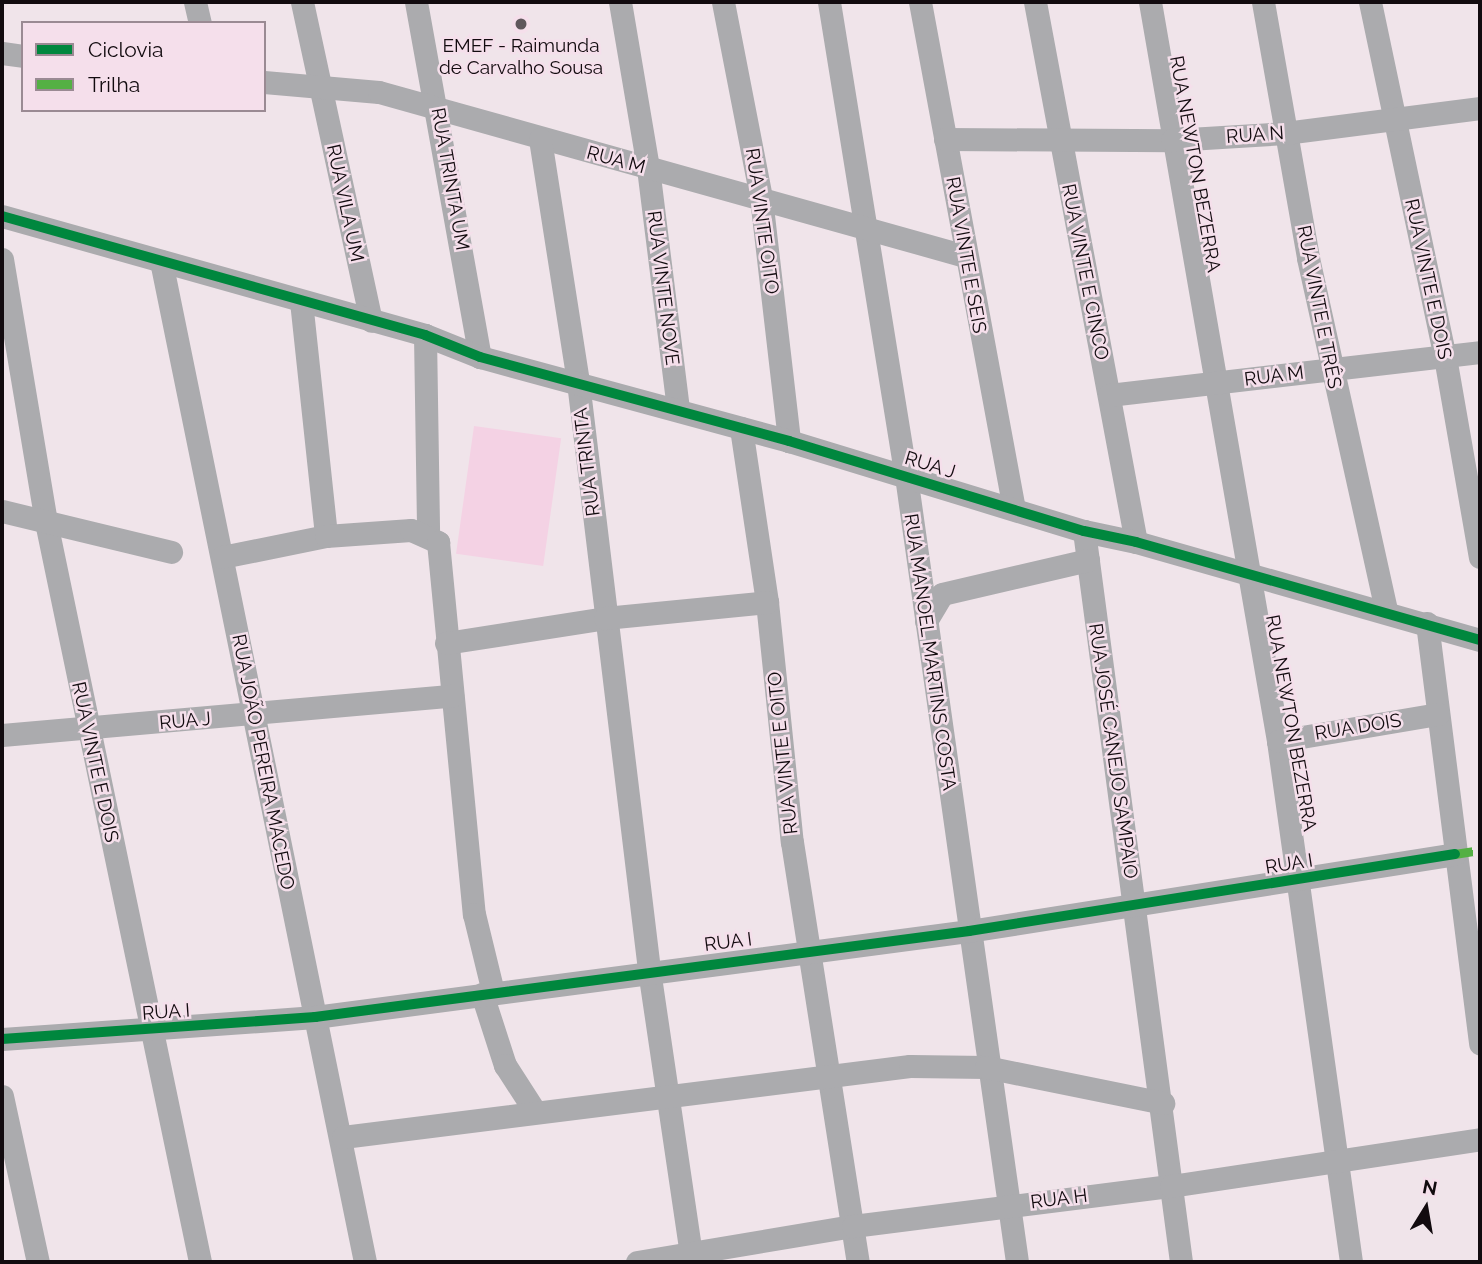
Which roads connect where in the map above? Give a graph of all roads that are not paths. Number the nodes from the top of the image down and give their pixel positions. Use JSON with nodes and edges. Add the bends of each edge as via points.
{"nodes":[{"id":1,"x":195,"y":2,"type":"edge"},
{"id":2,"x":302,"y":2,"type":"edge"},
{"id":3,"x":416,"y":2,"type":"edge"},
{"id":4,"x":620,"y":2,"type":"edge"},
{"id":5,"x":723,"y":2,"type":"edge"},
{"id":6,"x":828,"y":2,"type":"edge"},
{"id":7,"x":920,"y":2,"type":"edge"},
{"id":8,"x":1035,"y":2,"type":"edge"},
{"id":9,"x":1150,"y":2,"type":"edge"},
{"id":10,"x":1263,"y":2,"type":"edge"},
{"id":11,"x":1370,"y":2,"type":"edge"},
{"id":12,"x":200,"y":21,"type":"edge"},
{"id":13,"x":2,"y":53,"type":"edge"},
{"id":14,"x":21,"y":56,"type":"edge"},
{"id":15,"x":266,"y":82,"type":"edge"},
{"id":16,"x":319,"y":86,"type":"junction"},
{"id":17,"x":438,"y":108,"type":"junction"},
{"id":18,"x":1480,"y":108,"type":"edge"},
{"id":19,"x":1393,"y":121,"type":"junction"},
{"id":20,"x":1285,"y":133,"type":"junction"},
{"id":21,"x":540,"y":139,"type":"junction"},
{"id":22,"x":945,"y":139,"type":"junction"},
{"id":23,"x":1059,"y":139,"type":"junction"},
{"id":24,"x":1172,"y":140,"type":"junction"},
{"id":25,"x":648,"y":168,"type":"junction"},
{"id":26,"x":761,"y":198,"type":"junction"},
{"id":27,"x":2,"y":216,"type":"edge"},
{"id":28,"x":866,"y":229,"type":"junction"},
{"id":29,"x":965,"y":256,"type":"junction"},
{"id":30,"x":2,"y":259,"type":"edge"},
{"id":31,"x":161,"y":261,"type":"junction"},
{"id":32,"x":301,"y":301,"type":"junction"},
{"id":33,"x":371,"y":321,"type":"junction"},
{"id":34,"x":425,"y":335,"type":"junction"},
{"id":35,"x":1480,"y":352,"type":"edge"},
{"id":36,"x":480,"y":357,"type":"junction"},
{"id":37,"x":1445,"y":357,"type":"junction"},
{"id":38,"x":1330,"y":369,"type":"junction"},
{"id":39,"x":578,"y":382,"type":"junction"},
{"id":40,"x":1215,"y":383,"type":"junction"},
{"id":41,"x":1109,"y":394,"type":"junction"},
{"id":42,"x":678,"y":409,"type":"junction"},
{"id":43,"x":741,"y":428,"type":"junction"},
{"id":44,"x":789,"y":442,"type":"junction"},
{"id":45,"x":906,"y":476,"type":"junction"},
{"id":46,"x":1014,"y":509,"type":"junction"},
{"id":47,"x":2,"y":511,"type":"edge"},
{"id":48,"x":46,"y":522,"type":"junction"},
{"id":49,"x":1084,"y":531,"type":"junction"},
{"id":50,"x":326,"y":536,"type":"junction"},
{"id":51,"x":1136,"y":541,"type":"junction"},
{"id":52,"x":434,"y":543,"type":"junction"},
{"id":53,"x":171,"y":552,"type":"dead end"},
{"id":54,"x":222,"y":557,"type":"junction"},
{"id":55,"x":1480,"y":557,"type":"edge"},
{"id":56,"x":1088,"y":560,"type":"junction"},
{"id":57,"x":1247,"y":574,"type":"junction"},
{"id":58,"x":767,"y":601,"type":"junction"},
{"id":59,"x":1386,"y":610,"type":"junction"},
{"id":60,"x":606,"y":618,"type":"junction"},
{"id":61,"x":926,"y":621,"type":"junction"},
{"id":62,"x":1427,"y":623,"type":"junction"},
{"id":63,"x":1480,"y":640,"type":"edge"},
{"id":64,"x":446,"y":643,"type":"junction"},
{"id":65,"x":452,"y":696,"type":"junction"},
{"id":66,"x":1438,"y":714,"type":"junction"},
{"id":67,"x":253,"y":715,"type":"junction"},
{"id":68,"x":89,"y":730,"type":"junction"},
{"id":69,"x":2,"y":735,"type":"edge"},
{"id":70,"x":1278,"y":741,"type":"junction"},
{"id":71,"x":1455,"y":854,"type":"junction"},
{"id":72,"x":1299,"y":881,"type":"junction"},
{"id":73,"x":1133,"y":905,"type":"junction"},
{"id":74,"x":970,"y":931,"type":"junction"},
{"id":75,"x":811,"y":949,"type":"junction"},
{"id":76,"x":649,"y":970,"type":"junction"},
{"id":77,"x":487,"y":993,"type":"junction"},
{"id":78,"x":315,"y":1017,"type":"junction"},
{"id":79,"x":152,"y":1031,"type":"junction"},
{"id":80,"x":2,"y":1039,"type":"edge"},
{"id":81,"x":1480,"y":1044,"type":"edge"},
{"id":82,"x":986,"y":1067,"type":"junction"},
{"id":83,"x":828,"y":1077,"type":"junction"},
{"id":84,"x":2,"y":1096,"type":"edge"},
{"id":85,"x":667,"y":1097,"type":"junction"},
{"id":86,"x":1163,"y":1103,"type":"junction"},
{"id":87,"x":534,"y":1110,"type":"junction"},
{"id":88,"x":343,"y":1137,"type":"junction"},
{"id":89,"x":1480,"y":1139,"type":"edge"},
{"id":90,"x":1336,"y":1162,"type":"junction"},
{"id":91,"x":1171,"y":1186,"type":"junction"},
{"id":92,"x":1008,"y":1206,"type":"junction"},
{"id":93,"x":853,"y":1226,"type":"junction"},
{"id":94,"x":691,"y":1259,"type":"edge"},
{"id":95,"x":38,"y":1262,"type":"edge"},
{"id":96,"x":200,"y":1262,"type":"edge"},
{"id":97,"x":365,"y":1262,"type":"edge"},
{"id":98,"x":638,"y":1262,"type":"edge"},
{"id":99,"x":858,"y":1262,"type":"edge"},
{"id":100,"x":1017,"y":1262,"type":"edge"},
{"id":101,"x":1181,"y":1262,"type":"edge"},
{"id":102,"x":1351,"y":1262,"type":"edge"}],
"edges":[{"from":1,"to":12,"type":"street"},
{"from":2,"to":16,"type":"street","name":"RUA VILA UM"},
{"from":3,"to":17,"type":"street","name":"RUA TRINTA UM"},
{"from":4,"to":25,"type":"street","name":"RUA VINTE NOVE"},
{"from":5,"to":26,"type":"street","name":"RUA VINTE OITO"},
{"from":6,"to":28,"type":"street","name":"RUA MANOEL MARTINS COSTA"},
{"from":7,"to":22,"type":"street","name":"RUA VINTE E SEIS"},
{"from":8,"to":23,"type":"street","name":"RUA VINTE E CINCO"},
{"from":9,"to":24,"type":"street","name":"RUA NEWTON BEZERRA"},
{"from":10,"to":20,"type":"street","name":"RUA VINTE E TRÊS"},
{"from":11,"to":19,"type":"street","name":"RUA VINTE E DOIS"},
{"from":13,"to":14,"type":"street"},
{"from":15,"to":16,"type":"street","name":"RUA M"},
{"from":16,"to":17,"type":"street","name":"RUA M","via":[[379,92]]},
{"from":16,"to":33,"type":"street","name":"RUA VILA UM"},
{"from":17,"to":21,"type":"street","name":"RUA M"},
{"from":17,"to":36,"type":"street","name":"RUA TRINTA UM"},
{"from":18,"to":19,"type":"street","name":"RUA N"},
{"from":19,"to":20,"type":"street","name":"RUA N"},
{"from":19,"to":37,"type":"street","name":"RUA VINTE E DOIS"},
{"from":20,"to":24,"type":"street","name":"RUA N"},
{"from":20,"to":38,"type":"street","name":"RUA VINTE E TRÊS"},
{"from":21,"to":25,"type":"street","name":"RUA M"},
{"from":21,"to":39,"type":"street","name":"RUA TRINTA"},
{"from":22,"to":23,"type":"street","name":"RUA N"},
{"from":22,"to":29,"type":"street","name":"RUA VINTE E SEIS"},
{"from":23,"to":24,"type":"street","name":"RUA N"},
{"from":23,"to":41,"type":"street","name":"RUA VINTE E CINCO"},
{"from":24,"to":40,"type":"street","name":"RUA NEWTON BEZERRA"},
{"from":25,"to":26,"type":"street","name":"RUA M"},
{"from":25,"to":42,"type":"street","name":"RUA VINTE NOVE"},
{"from":26,"to":28,"type":"street","name":"RUA M"},
{"from":26,"to":44,"type":"street","name":"RUA VINTE OITO"},
{"from":27,"to":31,"type":"street","name":"RUA J"},
{"from":28,"to":29,"type":"street","name":"RUA M"},
{"from":28,"to":45,"type":"street","name":"RUA MANOEL MARTINS COSTA"},
{"from":29,"to":46,"type":"street","name":"RUA VINTE E SEIS"},
{"from":30,"to":48,"type":"street","name":"RUA VINTE E DOIS"},
{"from":31,"to":32,"type":"street","name":"RUA J"},
{"from":31,"to":54,"type":"street","name":"RUA JOÃO PEREIRA MACEDO"},
{"from":32,"to":33,"type":"street","name":"RUA J"},
{"from":32,"to":50,"type":"street"},
{"from":33,"to":34,"type":"street","name":"RUA J"},
{"from":34,"to":36,"type":"street","name":"RUA J"},
{"from":34,"to":52,"type":"street"},
{"from":35,"to":37,"type":"street","name":"RUA M"},
{"from":36,"to":39,"type":"street","name":"RUA J"},
{"from":37,"to":38,"type":"street","name":"RUA M"},
{"from":37,"to":55,"type":"street","name":"RUA VINTE E DOIS"},
{"from":38,"to":40,"type":"street","name":"RUA M"},
{"from":38,"to":59,"type":"street","name":"RUA VINTE E TRÊS"},
{"from":39,"to":42,"type":"street","name":"RUA J"},
{"from":39,"to":60,"type":"street","name":"RUA TRINTA"},
{"from":40,"to":41,"type":"street","name":"RUA M"},
{"from":40,"to":57,"type":"street","name":"RUA NEWTON BEZERRA"},
{"from":41,"to":51,"type":"street","name":"RUA VINTE E CINCO"},
{"from":42,"to":43,"type":"street","name":"RUA J"},
{"from":43,"to":44,"type":"street","name":"RUA J"},
{"from":43,"to":58,"type":"street","name":"RUA VINTE E OITO"},
{"from":44,"to":45,"type":"street","name":"RUA J"},
{"from":45,"to":46,"type":"street","name":"RUA J"},
{"from":45,"to":61,"type":"street","name":"RUA MANOEL MARTINS COSTA"},
{"from":46,"to":49,"type":"street","name":"RUA J"},
{"from":47,"to":48,"type":"street"},
{"from":48,"to":53,"type":"street"},
{"from":48,"to":68,"type":"street","name":"RUA VINTE E DOIS"},
{"from":49,"to":51,"type":"street","name":"RUA J"},
{"from":49,"to":56,"type":"street","name":"RUA JOSÉ CANEJO SAMPAIO"},
{"from":50,"to":52,"type":"street","via":[[411,530]]},
{"from":50,"to":54,"type":"street"},
{"from":51,"to":57,"type":"street","name":"RUA J"},
{"from":52,"to":64,"type":"street"},
{"from":54,"to":67,"type":"street","name":"RUA JOÃO PEREIRA MACEDO"},
{"from":56,"to":61,"type":"street","via":[[942,594]]},
{"from":56,"to":73,"type":"street","name":"RUA JOSÉ CANEJO SAMPAIO"},
{"from":57,"to":59,"type":"street","name":"RUA J"},
{"from":57,"to":70,"type":"street","name":"RUA NEWTON BEZERRA"},
{"from":58,"to":60,"type":"street"},
{"from":58,"to":75,"type":"street","name":"RUA VINTE E OITO","via":[[792,842]]},
{"from":59,"to":62,"type":"street","name":"RUA J"},
{"from":60,"to":64,"type":"street"},
{"from":60,"to":76,"type":"street","name":"RUA TRINTA"},
{"from":61,"to":74,"type":"street","name":"RUA MANOEL MARTINS COSTA"},
{"from":62,"to":63,"type":"street","name":"RUA J"},
{"from":62,"to":66,"type":"street"},
{"from":64,"to":65,"type":"street"},
{"from":65,"to":67,"type":"street","name":"RUA J"},
{"from":65,"to":77,"type":"street","via":[[474,914]]},
{"from":66,"to":70,"type":"street","name":"RUA DOIS"},
{"from":66,"to":71,"type":"street"},
{"from":67,"to":68,"type":"street","name":"RUA J"},
{"from":67,"to":78,"type":"street","name":"RUA JOÃO PEREIRA MACEDO"},
{"from":68,"to":69,"type":"street","name":"RUA J"},
{"from":68,"to":79,"type":"street","name":"RUA VINTE E DOIS"},
{"from":70,"to":72,"type":"street","name":"RUA NEWTON BEZERRA"},
{"from":71,"to":72,"type":"street","name":"RUA I"},
{"from":71,"to":81,"type":"street"},
{"from":72,"to":73,"type":"street","name":"RUA I"},
{"from":72,"to":90,"type":"street","name":"RUA NEWTON BEZERRA"},
{"from":73,"to":74,"type":"street","name":"RUA I"},
{"from":73,"to":86,"type":"street","name":"RUA JOSÉ CANEJO SAMPAIO"},
{"from":74,"to":75,"type":"street","name":"RUA I"},
{"from":74,"to":82,"type":"street","name":"RUA MANOEL MARTINS COSTA"},
{"from":75,"to":76,"type":"street","name":"RUA I"},
{"from":75,"to":83,"type":"street","name":"RUA VINTE E OITO"},
{"from":76,"to":77,"type":"street","name":"RUA I"},
{"from":76,"to":85,"type":"street","name":"RUA TRINTA"},
{"from":77,"to":78,"type":"street","name":"RUA I"},
{"from":77,"to":87,"type":"street","via":[[499,1051]]},
{"from":78,"to":79,"type":"street","name":"RUA I"},
{"from":78,"to":88,"type":"street","name":"RUA JOÃO PEREIRA MACEDO"},
{"from":79,"to":80,"type":"street","name":"RUA I"},
{"from":79,"to":96,"type":"street","name":"RUA VINTE E DOIS"},
{"from":82,"to":83,"type":"street","via":[[910,1066]]},
{"from":82,"to":86,"type":"street"},
{"from":82,"to":92,"type":"street","name":"RUA MANOEL MARTINS COSTA"},
{"from":83,"to":85,"type":"street"},
{"from":83,"to":93,"type":"street","name":"RUA VINTE E OITO"},
{"from":84,"to":95,"type":"street"},
{"from":85,"to":87,"type":"street"},
{"from":85,"to":94,"type":"street","name":"RUA TRINTA"},
{"from":86,"to":91,"type":"street","name":"RUA JOSÉ CANEJO SAMPAIO"},
{"from":87,"to":88,"type":"street"},
{"from":88,"to":97,"type":"street","name":"RUA JOÃO PEREIRA MACEDO"},
{"from":89,"to":90,"type":"street","name":"RUA H"},
{"from":90,"to":91,"type":"street","name":"RUA H"},
{"from":90,"to":102,"type":"street","name":"RUA NEWTON BEZERRA"},
{"from":91,"to":92,"type":"street","name":"RUA H"},
{"from":91,"to":101,"type":"street","name":"RUA JOSÉ CANEJO SAMPAIO"},
{"from":92,"to":93,"type":"street","name":"RUA H"},
{"from":92,"to":100,"type":"street","name":"RUA MANOEL MARTINS COSTA"},
{"from":93,"to":94,"type":"street","name":"RUA H"},
{"from":93,"to":99,"type":"street","name":"RUA VINTE E OITO"},
{"from":94,"to":98,"type":"street","name":"RUA H"}]}
